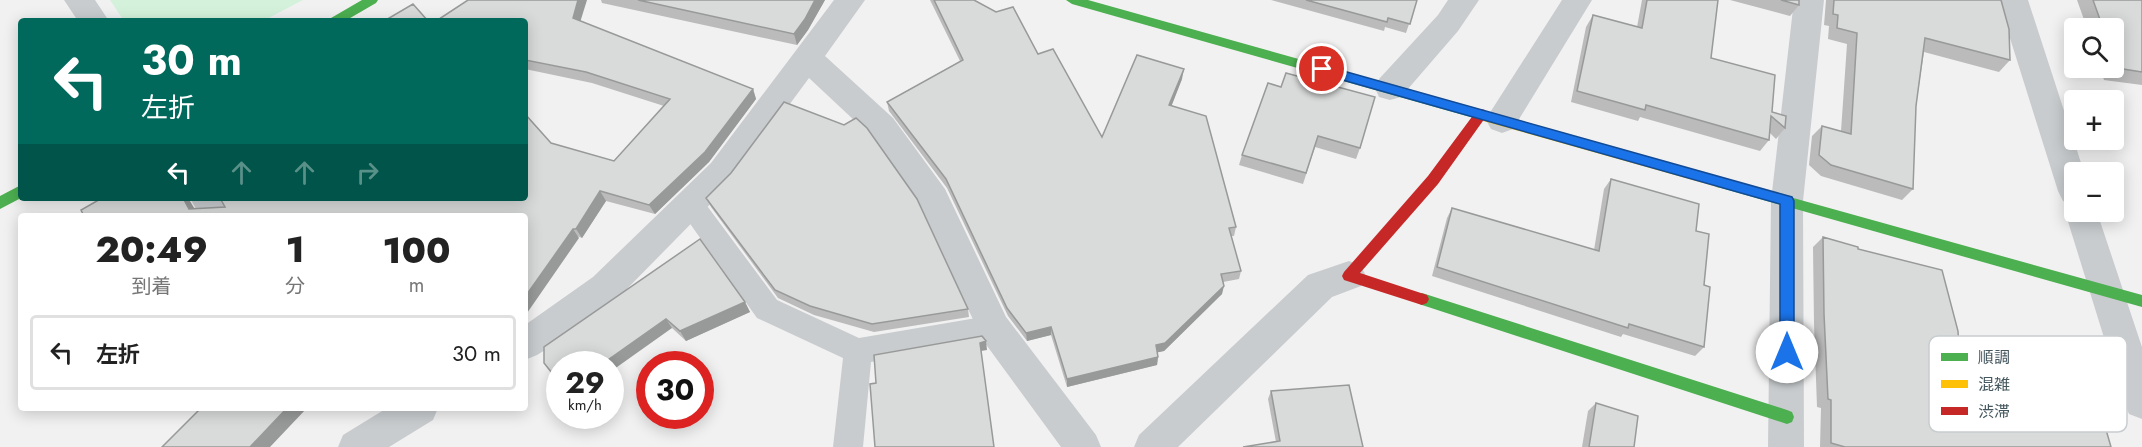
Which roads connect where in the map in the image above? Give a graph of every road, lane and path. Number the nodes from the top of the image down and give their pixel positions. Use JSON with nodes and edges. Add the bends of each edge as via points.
{"nodes":[{"id":1,"x":79,"y":0,"type":"edge"},
{"id":2,"x":372,"y":0,"type":"edge"},
{"id":3,"x":850,"y":0,"type":"edge"},
{"id":4,"x":1072,"y":0,"type":"edge"},
{"id":5,"x":1464,"y":0,"type":"edge"},
{"id":6,"x":1577,"y":0,"type":"edge"},
{"id":7,"x":1809,"y":0,"type":"edge"},
{"id":8,"x":2013,"y":0,"type":"edge"},
{"id":9,"x":1122,"y":6,"type":"edge"},
{"id":10,"x":92,"y":18,"type":"edge"},
{"id":11,"x":340,"y":18,"type":"edge"},
{"id":12,"x":808,"y":58,"type":"junction"},
{"id":13,"x":1390,"y":88,"type":"junction"},
{"id":14,"x":1492,"y":117,"type":"junction"},
{"id":15,"x":2065,"y":162,"type":"edge"},
{"id":16,"x":18,"y":193,"type":"edge"},
{"id":17,"x":1787,"y":201,"type":"junction"},
{"id":18,"x":0,"y":203,"type":"edge"},
{"id":19,"x":690,"y":203,"type":"junction"},
{"id":20,"x":2084,"y":222,"type":"edge"},
{"id":21,"x":1349,"y":276,"type":"junction"},
{"id":22,"x":2107,"y":291,"type":"junction"},
{"id":23,"x":2142,"y":301,"type":"edge"},
{"id":24,"x":994,"y":328,"type":"junction"},
{"id":25,"x":2121,"y":336,"type":"edge"},
{"id":26,"x":528,"y":342,"type":"edge"},
{"id":27,"x":858,"y":351,"type":"junction"},
{"id":28,"x":2127,"y":354,"type":"edge"},
{"id":29,"x":2142,"y":402,"type":"edge"},
{"id":30,"x":415,"y":411,"type":"edge"},
{"id":31,"x":1787,"y":432,"type":"edge"},
{"id":32,"x":356,"y":447,"type":"edge"},
{"id":33,"x":848,"y":447,"type":"edge"},
{"id":34,"x":1083,"y":447,"type":"edge"},
{"id":35,"x":1152,"y":447,"type":"edge"}],
"edges":[{"from":1,"to":10,"type":"street"},
{"from":2,"to":11,"type":"street"},
{"from":3,"to":12,"type":"street"},
{"from":4,"to":9,"type":"street"},
{"from":5,"to":13,"type":"street"},
{"from":6,"to":14,"type":"street"},
{"from":7,"to":17,"type":"street"},
{"from":8,"to":15,"type":"street"},
{"from":9,"to":13,"type":"street"},
{"from":12,"to":19,"type":"street","via":[[722,172]]},
{"from":12,"to":24,"type":"street","via":[[882,127],[933,199]]},
{"from":13,"to":14,"type":"street"},
{"from":14,"to":17,"type":"street"},
{"from":14,"to":21,"type":"street"},
{"from":16,"to":18,"type":"street"},
{"from":17,"to":22,"type":"street"},
{"from":17,"to":31,"type":"street"},
{"from":19,"to":26,"type":"street","via":[[605,288]]},
{"from":19,"to":27,"type":"lane","via":[[767,309]]},
{"from":20,"to":22,"type":"street"},
{"from":21,"to":31,"type":"street"},
{"from":21,"to":35,"type":"street","via":[[1320,286]]},
{"from":22,"to":23,"type":"street"},
{"from":22,"to":25,"type":"street"},
{"from":24,"to":27,"type":"lane"},
{"from":24,"to":34,"type":"street"},
{"from":27,"to":33,"type":"lane"},
{"from":28,"to":29,"type":"street"},
{"from":30,"to":32,"type":"street"}]}
